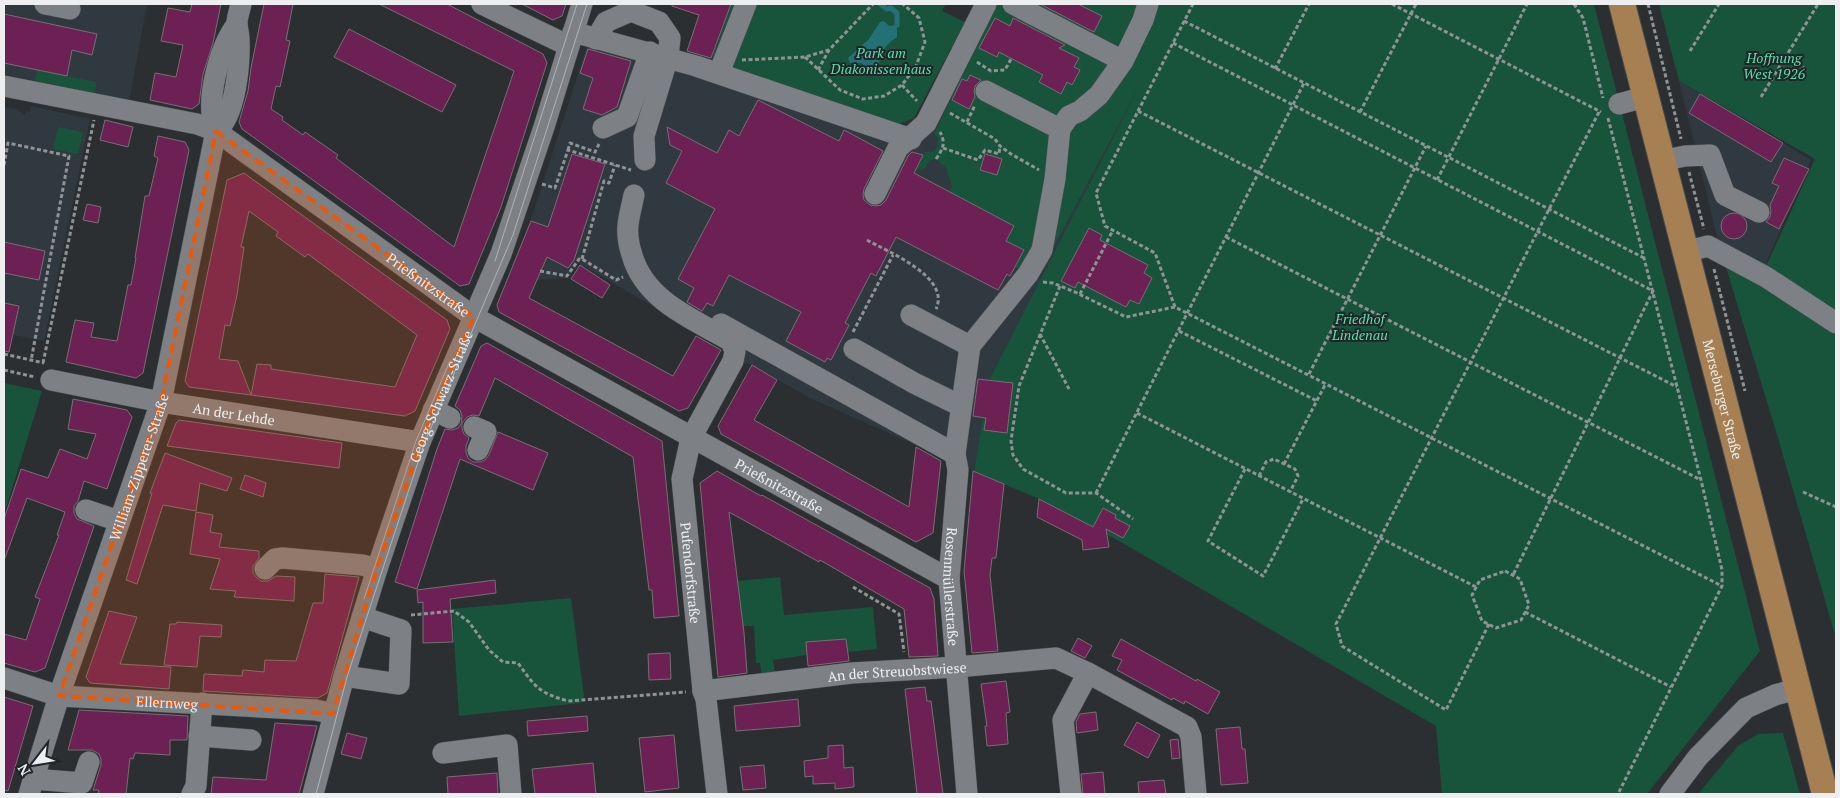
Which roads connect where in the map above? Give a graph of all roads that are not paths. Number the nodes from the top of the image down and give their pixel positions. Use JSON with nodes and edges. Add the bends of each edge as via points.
{"nodes":[{"id":1,"x":46,"y":4,"type":"edge"},
{"id":2,"x":482,"y":4,"type":"edge"},
{"id":3,"x":582,"y":4,"type":"edge"},
{"id":4,"x":746,"y":4,"type":"edge"},
{"id":5,"x":986,"y":4,"type":"edge"},
{"id":6,"x":1013,"y":4,"type":"edge"},
{"id":7,"x":1148,"y":4,"type":"edge"},
{"id":8,"x":1622,"y":4,"type":"edge"},
{"id":9,"x":70,"y":9,"type":"dead end"},
{"id":10,"x":239,"y":14,"type":"edge"},
{"id":11,"x":571,"y":39,"type":"junction"},
{"id":12,"x":596,"y":39,"type":"junction"},
{"id":13,"x":659,"y":55,"type":"junction"},
{"id":14,"x":1123,"y":61,"type":"junction"},
{"id":15,"x":722,"y":67,"type":"junction"},
{"id":16,"x":4,"y":86,"type":"edge"},
{"id":17,"x":986,"y":91,"type":"dead end"},
{"id":18,"x":1645,"y":97,"type":"junction"},
{"id":19,"x":1611,"y":103,"type":"road end"},
{"id":20,"x":1060,"y":129,"type":"junction"},
{"id":21,"x":216,"y":131,"type":"junction"},
{"id":22,"x":600,"y":136,"type":"road end"},
{"id":23,"x":911,"y":139,"type":"junction"},
{"id":24,"x":1673,"y":158,"type":"junction"},
{"id":25,"x":639,"y":165,"type":"road end"},
{"id":26,"x":875,"y":194,"type":"dead end"},
{"id":27,"x":634,"y":195,"type":"dead end"},
{"id":28,"x":1759,"y":212,"type":"dead end"},
{"id":29,"x":1697,"y":249,"type":"junction"},
{"id":30,"x":705,"y":315,"type":"dead end"},
{"id":31,"x":474,"y":316,"type":"junction"},
{"id":32,"x":920,"y":319,"type":"road end"},
{"id":33,"x":1836,"y":323,"type":"edge"},
{"id":34,"x":851,"y":344,"type":"road end"},
{"id":35,"x":970,"y":346,"type":"junction"},
{"id":36,"x":47,"y":372,"type":"road end"},
{"id":37,"x":161,"y":402,"type":"junction"},
{"id":38,"x":961,"y":406,"type":"junction"},
{"id":39,"x":474,"y":427,"type":"dead end"},
{"id":40,"x":691,"y":438,"type":"junction"},
{"id":41,"x":420,"y":442,"type":"junction"},
{"id":42,"x":478,"y":450,"type":"dead end"},
{"id":43,"x":956,"y":462,"type":"junction"},
{"id":44,"x":86,"y":510,"type":"dead end"},
{"id":45,"x":119,"y":521,"type":"junction"},
{"id":46,"x":377,"y":569,"type":"junction"},
{"id":47,"x":265,"y":570,"type":"dead end"},
{"id":48,"x":949,"y":579,"type":"junction"},
{"id":49,"x":362,"y":617,"type":"junction"},
{"id":50,"x":957,"y":667,"type":"junction"},
{"id":51,"x":1088,"y":673,"type":"junction"},
{"id":52,"x":344,"y":676,"type":"junction"},
{"id":53,"x":4,"y":678,"type":"edge"},
{"id":54,"x":1797,"y":688,"type":"junction"},
{"id":55,"x":703,"y":691,"type":"junction"},
{"id":56,"x":59,"y":696,"type":"junction"},
{"id":57,"x":202,"y":703,"type":"junction"},
{"id":58,"x":334,"y":714,"type":"junction"},
{"id":59,"x":199,"y":736,"type":"junction"},
{"id":60,"x":251,"y":740,"type":"dead end"},
{"id":61,"x":443,"y":752,"type":"dead end"},
{"id":62,"x":89,"y":762,"type":"dead end"},
{"id":63,"x":31,"y":787,"type":"edge"},
{"id":64,"x":192,"y":794,"type":"edge"},
{"id":65,"x":313,"y":794,"type":"edge"},
{"id":66,"x":511,"y":794,"type":"edge"},
{"id":67,"x":717,"y":794,"type":"edge"},
{"id":68,"x":967,"y":794,"type":"edge"},
{"id":69,"x":1071,"y":794,"type":"edge"},
{"id":70,"x":1196,"y":794,"type":"edge"},
{"id":71,"x":1670,"y":794,"type":"edge"},
{"id":72,"x":1825,"y":794,"type":"edge"}],
"edges":[{"from":1,"to":9,"type":"street"},
{"from":2,"to":11,"type":"street"},
{"from":3,"to":11,"type":"street","name":"Georg-Schwarz-Straße"},
{"from":4,"to":15,"type":"street"},
{"from":5,"to":23,"type":"street","via":[[926,123]]},
{"from":6,"to":14,"type":"street"},
{"from":7,"to":14,"type":"street"},
{"from":8,"to":18,"type":"main road","name":"Merseburger Straße"},
{"from":10,"to":21,"type":"street","name":"William-Zipperer-Straße","via":[[215,79],[211,112]]},
{"from":11,"to":12,"type":"street"},
{"from":11,"to":31,"type":"street","name":"Georg-Schwarz-Straße","via":[[502,254]]},
{"from":12,"to":13,"type":"street"},
{"from":12,"to":13,"type":"street","via":[[606,22],[631,11],[659,22],[670,38]]},
{"from":13,"to":15,"type":"street"},
{"from":13,"to":22,"type":"street","via":[[627,117]]},
{"from":13,"to":25,"type":"street"},
{"from":14,"to":20,"type":"street","via":[[1099,94],[1069,116]]},
{"from":15,"to":23,"type":"street"},
{"from":16,"to":21,"type":"street","name":"Prießnitzstraße","via":[[197,124]]},
{"from":17,"to":20,"type":"street"},
{"from":18,"to":19,"type":"street"},
{"from":18,"to":24,"type":"main road","name":"Merseburger Straße"},
{"from":20,"to":35,"type":"street","via":[[1042,250],[1028,274]]},
{"from":21,"to":31,"type":"street","name":"Prießnitzstraße"},
{"from":21,"to":37,"type":"street","name":"William-Zipperer-Straße"},
{"from":23,"to":26,"type":"street","via":[[898,148]]},
{"from":24,"to":28,"type":"street","via":[[1710,155],[1725,195]]},
{"from":24,"to":29,"type":"main road","name":"Merseburger Straße"},
{"from":27,"to":40,"type":"street","name":"Pufendorfstraße","via":[[628,226],[629,246],[638,272],[654,294],[731,342],[735,351],[733,361]]},
{"from":29,"to":33,"type":"street","via":[[1766,277]]},
{"from":29,"to":54,"type":"main road","name":"Merseburger Straße"},
{"from":30,"to":43,"type":"street"},
{"from":31,"to":40,"type":"street","name":"Prießnitzstraße"},
{"from":31,"to":41,"type":"street","name":"Georg-Schwarz-Straße","via":[[442,414]]},
{"from":32,"to":35,"type":"street"},
{"from":34,"to":38,"type":"street","via":[[914,383]]},
{"from":35,"to":38,"type":"street","name":"Rosenmüllerstraße"},
{"from":36,"to":37,"type":"street","name":"An der Lehde"},
{"from":37,"to":41,"type":"street","name":"An der Lehde"},
{"from":37,"to":45,"type":"street","name":"William-Zipperer-Straße"},
{"from":38,"to":43,"type":"street","name":"Rosenmüllerstraße"},
{"from":39,"to":42,"type":"street","via":[[486,432]]},
{"from":40,"to":48,"type":"street","name":"Prießnitzstraße"},
{"from":40,"to":55,"type":"street","name":"Pufendorfstraße","via":[[682,479]]},
{"from":41,"to":46,"type":"street","name":"Georg-Schwarz-Straße"},
{"from":43,"to":48,"type":"street","name":"Rosenmüllerstraße"},
{"from":44,"to":45,"type":"street"},
{"from":45,"to":56,"type":"street","name":"William-Zipperer-Straße"},
{"from":46,"to":47,"type":"street","via":[[283,558],[276,559]]},
{"from":46,"to":49,"type":"street","name":"Georg-Schwarz-Straße"},
{"from":48,"to":50,"type":"street","name":"Rosenmüllerstraße"},
{"from":49,"to":52,"type":"street","name":"Georg-Schwarz-Straße"},
{"from":49,"to":52,"type":"street","via":[[401,630],[399,684]]},
{"from":50,"to":51,"type":"street","name":"An der Streuobstwiese","via":[[1056,658]]},
{"from":50,"to":55,"type":"street","name":"An der Streuobstwiese","via":[[852,673]]},
{"from":50,"to":68,"type":"street","name":"Rosenmüllerstraße"},
{"from":51,"to":69,"type":"street","via":[[1064,720]]},
{"from":51,"to":70,"type":"street","name":"An der Streuobstwiese","via":[[1187,727],[1191,737]]},
{"from":52,"to":58,"type":"street","name":"Georg-Schwarz-Straße"},
{"from":53,"to":56,"type":"street","name":"Ellernweg"},
{"from":54,"to":71,"type":"street","via":[[1746,708],[1698,757]]},
{"from":54,"to":72,"type":"main road","name":"Merseburger Straße"},
{"from":55,"to":67,"type":"street","name":"Pufendorfstraße"},
{"from":56,"to":57,"type":"street","name":"Ellernweg"},
{"from":56,"to":63,"type":"street","name":"William-Zipperer-Straße"},
{"from":57,"to":58,"type":"street","name":"Ellernweg"},
{"from":57,"to":59,"type":"street"},
{"from":58,"to":65,"type":"street","name":"Georg-Schwarz-Straße"},
{"from":59,"to":60,"type":"street"},
{"from":59,"to":64,"type":"street","via":[[196,786]]},
{"from":61,"to":66,"type":"street","via":[[507,745]]},
{"from":62,"to":63,"type":"street","via":[[82,783]]}]}
